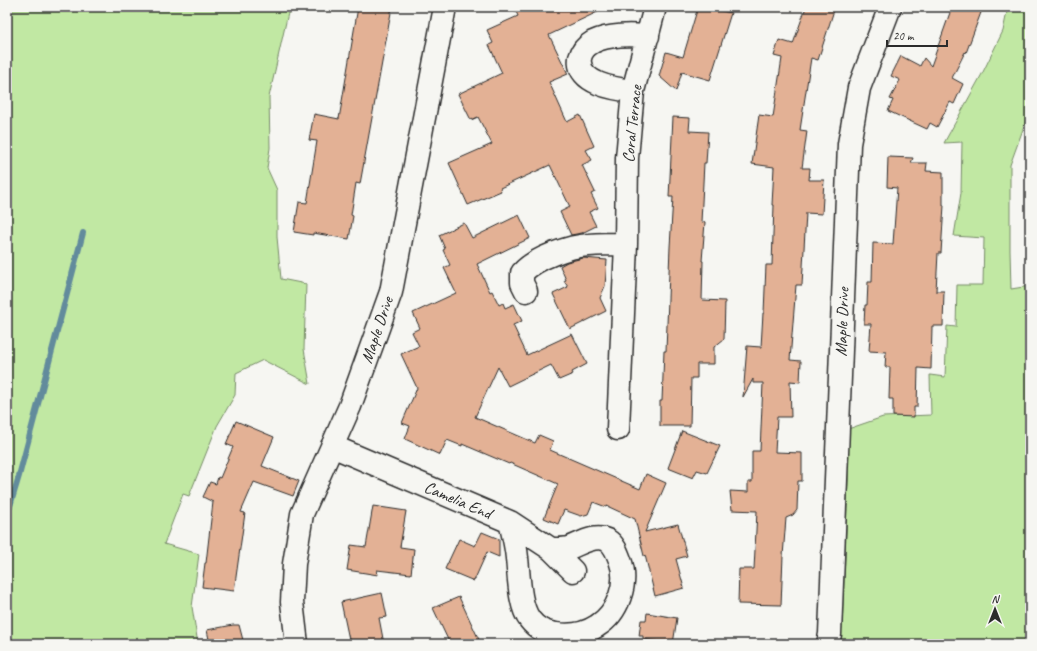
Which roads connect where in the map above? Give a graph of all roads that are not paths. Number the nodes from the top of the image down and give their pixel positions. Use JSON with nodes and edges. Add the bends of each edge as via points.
{"nodes":[{"id":1,"x":445,"y":7,"type":"edge"},
{"id":2,"x":655,"y":7,"type":"edge"},
{"id":3,"x":890,"y":7,"type":"edge"},
{"id":4,"x":648,"y":36,"type":"junction"},
{"id":5,"x":633,"y":91,"type":"junction"},
{"id":6,"x":626,"y":244,"type":"junction"},
{"id":7,"x":526,"y":291,"type":"dead end"},
{"id":8,"x":618,"y":429,"type":"dead end"},
{"id":9,"x":332,"y":446,"type":"junction"},
{"id":10,"x":510,"y":522,"type":"junction"},
{"id":11,"x":551,"y":549,"type":"junction"},
{"id":12,"x":573,"y":571,"type":"dead end"},
{"id":13,"x":297,"y":644,"type":"edge"},
{"id":14,"x":828,"y":644,"type":"edge"}],
"edges":[{"from":1,"to":9,"type":"street","name":"Maple Drive","via":[[391,292],[350,406]]},
{"from":2,"to":4,"type":"street","name":"Coral Terrace"},
{"from":3,"to":14,"type":"street","name":"Maple Drive","via":[[859,88],[849,144]]},
{"from":4,"to":5,"type":"street","name":"Coral Terrace"},
{"from":4,"to":5,"type":"street","via":[[601,39],[584,48],[581,55],[580,62],[589,78],[610,88]]},
{"from":5,"to":6,"type":"street","name":"Coral Terrace","via":[[627,158]]},
{"from":6,"to":7,"type":"street","via":[[588,245],[553,254],[534,263],[522,273],[522,283]]},
{"from":6,"to":8,"type":"street","name":"Coral Terrace"},
{"from":9,"to":10,"type":"street","name":"Camelia End"},
{"from":9,"to":13,"type":"street","name":"Maple Drive","via":[[302,514],[294,564],[292,602]]},
{"from":10,"to":11,"type":"street","name":"Camelia End"},
{"from":10,"to":11,"type":"street","via":[[520,589],[530,620],[542,630],[565,635],[580,633],[598,626],[609,614],[621,592],[624,578],[618,552],[612,544],[600,539],[591,539],[567,548]]},
{"from":11,"to":12,"type":"street","name":"Camelia End"}]}
